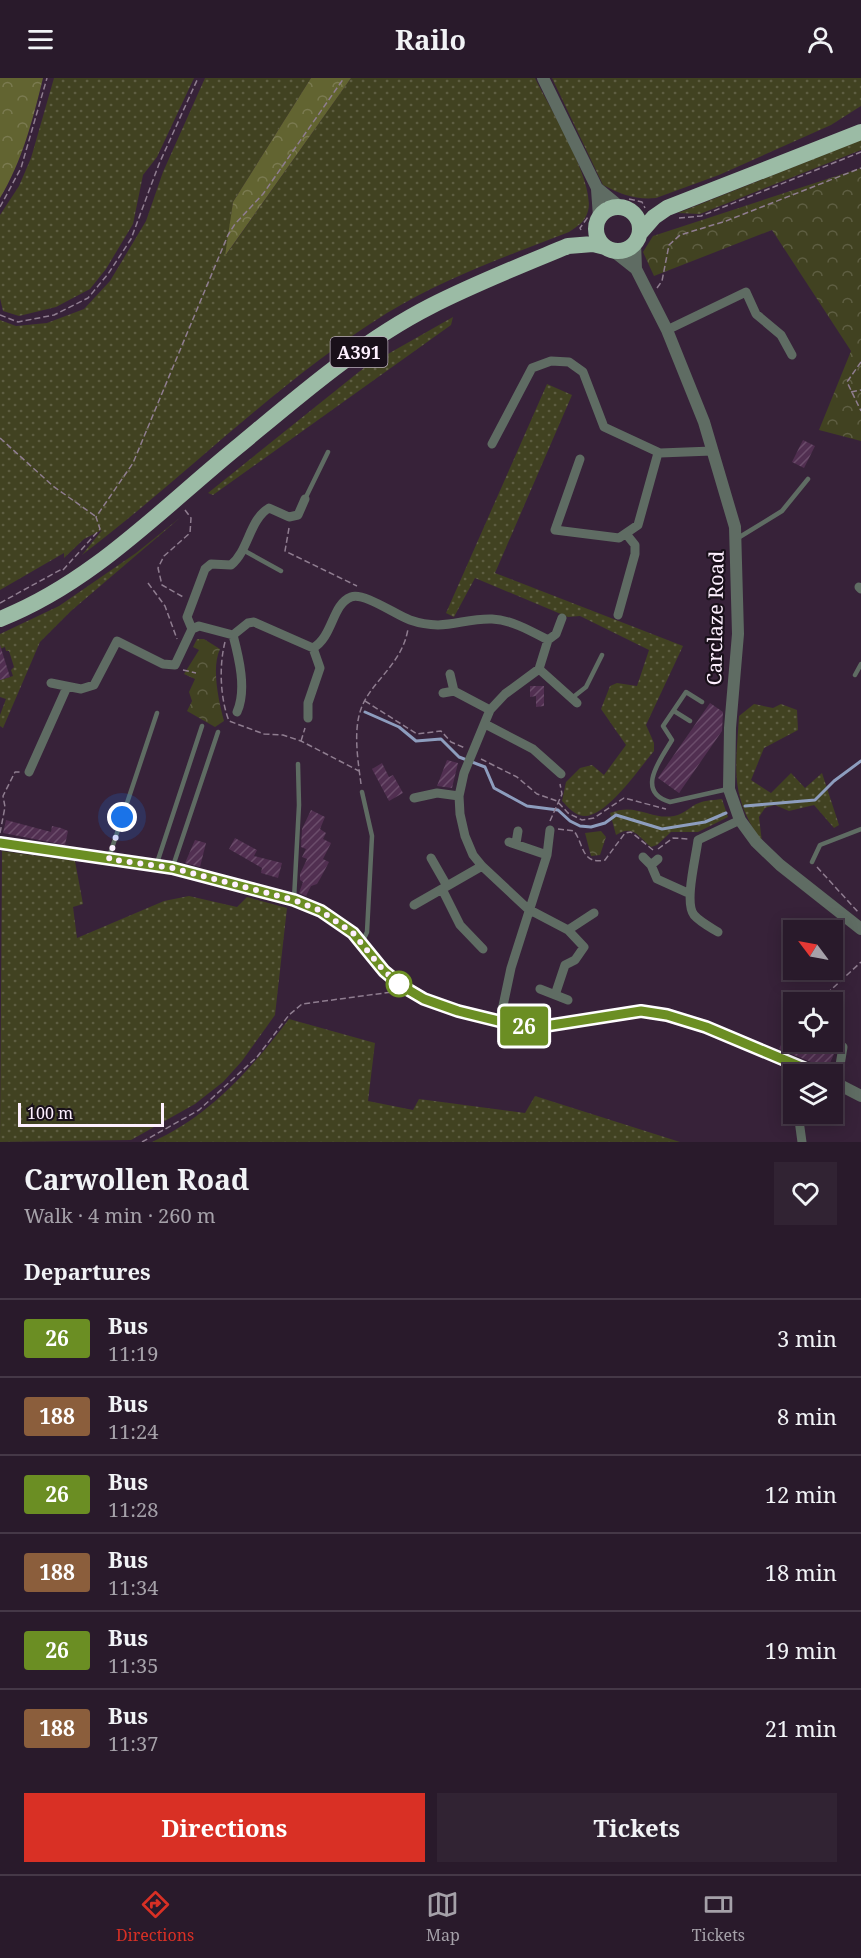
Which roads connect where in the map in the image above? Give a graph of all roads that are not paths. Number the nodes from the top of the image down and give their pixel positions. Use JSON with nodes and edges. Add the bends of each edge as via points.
{"nodes":[{"id":1,"x":543,"y":78,"type":"edge"},
{"id":2,"x":861,"y":132,"type":"edge"},
{"id":3,"x":597,"y":188,"type":"junction"},
{"id":4,"x":623,"y":207,"type":"junction"},
{"id":5,"x":672,"y":213,"type":"junction"},
{"id":6,"x":597,"y":220,"type":"junction"},
{"id":7,"x":638,"y":238,"type":"junction"},
{"id":8,"x":568,"y":246,"type":"junction"},
{"id":9,"x":608,"y":248,"type":"junction"},
{"id":10,"x":636,"y":269,"type":"junction"},
{"id":11,"x":668,"y":330,"type":"junction"},
{"id":12,"x":792,"y":355,"type":"dead end"},
{"id":13,"x":492,"y":444,"type":"dead end"},
{"id":14,"x":712,"y":451,"type":"junction"},
{"id":15,"x":328,"y":452,"type":"dead end"},
{"id":16,"x":658,"y":453,"type":"junction"},
{"id":17,"x":580,"y":459,"type":"dead end"},
{"id":18,"x":808,"y":479,"type":"dead end"},
{"id":19,"x":305,"y":499,"type":"joint"},
{"id":20,"x":627,"y":535,"type":"junction"},
{"id":21,"x":736,"y":539,"type":"junction"},
{"id":22,"x":243,"y":550,"type":"junction"},
{"id":23,"x":281,"y":571,"type":"dead end"},
{"id":24,"x":618,"y":615,"type":"dead end"},
{"id":25,"x":562,"y":618,"type":"dead end"},
{"id":26,"x":0,"y":619,"type":"edge"},
{"id":27,"x":192,"y":629,"type":"junction"},
{"id":28,"x":232,"y":635,"type":"junction"},
{"id":29,"x":548,"y":640,"type":"junction"},
{"id":30,"x":313,"y":648,"type":"junction"},
{"id":31,"x":602,"y":655,"type":"dead end"},
{"id":32,"x":861,"y":664,"type":"edge"},
{"id":33,"x":540,"y":669,"type":"junction"},
{"id":34,"x":450,"y":674,"type":"dead end"},
{"id":35,"x":855,"y":675,"type":"dead end"},
{"id":36,"x":51,"y":683,"type":"dead end"},
{"id":37,"x":67,"y":687,"type":"junction"},
{"id":38,"x":454,"y":691,"type":"junction"},
{"id":39,"x":443,"y":693,"type":"dead end"},
{"id":40,"x":574,"y":701,"type":"joint"},
{"id":41,"x":702,"y":702,"type":"dead end"},
{"id":42,"x":490,"y":710,"type":"junction"},
{"id":43,"x":674,"y":711,"type":"junction"},
{"id":44,"x":237,"y":712,"type":"dead end"},
{"id":45,"x":157,"y":713,"type":"dead end"},
{"id":46,"x":309,"y":718,"type":"road end"},
{"id":47,"x":690,"y":721,"type":"dead end"},
{"id":48,"x":485,"y":724,"type":"junction"},
{"id":49,"x":202,"y":726,"type":"dead end"},
{"id":50,"x":218,"y":732,"type":"dead end"},
{"id":51,"x":298,"y":764,"type":"dead end"},
{"id":52,"x":29,"y":772,"type":"road end"},
{"id":53,"x":561,"y":774,"type":"road end"},
{"id":54,"x":729,"y":789,"type":"junction"},
{"id":55,"x":362,"y":792,"type":"road end"},
{"id":56,"x":459,"y":796,"type":"junction"},
{"id":57,"x":414,"y":798,"type":"dead end"},
{"id":58,"x":740,"y":820,"type":"junction"},
{"id":59,"x":861,"y":829,"type":"edge"},
{"id":60,"x":550,"y":830,"type":"road end"},
{"id":61,"x":518,"y":831,"type":"dead end"},
{"id":62,"x":0,"y":844,"type":"edge"},
{"id":63,"x":547,"y":855,"type":"junction"},
{"id":64,"x":644,"y":857,"type":"dead end"},
{"id":65,"x":431,"y":858,"type":"dead end"},
{"id":66,"x":109,"y":859,"type":"junction"},
{"id":67,"x":812,"y":862,"type":"road end"},
{"id":68,"x":156,"y":866,"type":"junction"},
{"id":69,"x":482,"y":866,"type":"junction"},
{"id":70,"x":172,"y":868,"type":"junction"},
{"id":71,"x":445,"y":888,"type":"junction"},
{"id":72,"x":688,"y":894,"type":"junction"},
{"id":73,"x":294,"y":900,"type":"junction"},
{"id":74,"x":414,"y":905,"type":"dead end"},
{"id":75,"x":528,"y":909,"type":"junction"},
{"id":76,"x":594,"y":913,"type":"dead end"},
{"id":77,"x":860,"y":927,"type":"edge"},
{"id":78,"x":568,"y":930,"type":"junction"},
{"id":79,"x":718,"y":932,"type":"dead end"},
{"id":80,"x":362,"y":944,"type":"junction"},
{"id":81,"x":483,"y":949,"type":"dead end"},
{"id":82,"x":540,"y":989,"type":"dead end"},
{"id":83,"x":555,"y":995,"type":"junction"},
{"id":84,"x":568,"y":1000,"type":"dead end"},
{"id":85,"x":500,"y":1020,"type":"junction"},
{"id":86,"x":787,"y":1064,"type":"edge"},
{"id":87,"x":843,"y":1086,"type":"edge"},
{"id":88,"x":861,"y":1096,"type":"edge"},
{"id":89,"x":800,"y":1124,"type":"edge"},
{"id":90,"x":802,"y":1142,"type":"edge"}],
"edges":[{"from":1,"to":3,"type":"street"},
{"from":2,"to":5,"type":"highway"},
{"from":3,"to":4,"type":"street"},
{"from":3,"to":6,"type":"street"},
{"from":4,"to":5,"type":"highway"},
{"from":4,"to":6,"type":"highway","via":[[608,208]]},
{"from":4,"to":7,"type":"highway","via":[[638,219]]},
{"from":5,"to":7,"type":"highway","via":[[654,217]]},
{"from":6,"to":8,"type":"highway","number":"A391"},
{"from":6,"to":9,"type":"highway","via":[[597,236]]},
{"from":7,"to":9,"type":"highway","via":[[626,250]]},
{"from":7,"to":10,"type":"street","name":"Carclaze Road"},
{"from":8,"to":9,"type":"highway","number":"A391","via":[[593,244]]},
{"from":8,"to":26,"type":"highway","number":"A391","via":[[430,306],[382,335],[241,444],[124,544]]},
{"from":9,"to":10,"type":"street","name":"Carclaze Road"},
{"from":10,"to":11,"type":"street","name":"Carclaze Road"},
{"from":11,"to":12,"type":"street","via":[[746,292],[756,314],[781,335]]},
{"from":11,"to":14,"type":"street","name":"Carclaze Road"},
{"from":13,"to":16,"type":"street","via":[[532,368],[561,361],[583,372],[604,427]]},
{"from":14,"to":16,"type":"street"},
{"from":14,"to":21,"type":"street","name":"Carclaze Road"},
{"from":15,"to":19,"type":"lane"},
{"from":16,"to":20,"type":"street","via":[[638,525]]},
{"from":17,"to":20,"type":"street","via":[[555,530],[605,539]]},
{"from":18,"to":21,"type":"lane","via":[[782,511]]},
{"from":19,"to":22,"type":"street","via":[[298,515],[289,517],[269,508],[261,513]]},
{"from":20,"to":24,"type":"street","via":[[635,545],[634,554]]},
{"from":21,"to":54,"type":"street","name":"Carclaze Road","via":[[738,634]]},
{"from":22,"to":23,"type":"lane"},
{"from":22,"to":27,"type":"street","via":[[231,565],[219,562],[206,569],[187,617]]},
{"from":25,"to":29,"type":"street","via":[[556,634]]},
{"from":27,"to":28,"type":"street","via":[[199,626]]},
{"from":27,"to":37,"type":"street","via":[[175,665],[163,664],[117,641],[94,685]]},
{"from":28,"to":30,"type":"street","via":[[254,622]]},
{"from":28,"to":44,"type":"street","via":[[242,702]]},
{"from":29,"to":30,"type":"street","via":[[523,627],[492,619],[439,627],[410,620],[363,597],[351,596],[342,603],[327,635]]},
{"from":29,"to":33,"type":"street"},
{"from":30,"to":46,"type":"street","via":[[320,669],[308,703]]},
{"from":31,"to":40,"type":"lane"},
{"from":32,"to":35,"type":"lane"},
{"from":33,"to":40,"type":"street"},
{"from":33,"to":42,"type":"street"},
{"from":34,"to":38,"type":"street"},
{"from":36,"to":37,"type":"street"},
{"from":37,"to":52,"type":"street"},
{"from":38,"to":39,"type":"street"},
{"from":38,"to":42,"type":"street"},
{"from":41,"to":43,"type":"lane","via":[[686,692]]},
{"from":42,"to":48,"type":"street"},
{"from":43,"to":47,"type":"lane"},
{"from":43,"to":54,"type":"lane","via":[[663,726],[672,740],[654,772],[654,791],[670,802]]},
{"from":45,"to":66,"type":"lane"},
{"from":48,"to":53,"type":"street","via":[[533,749]]},
{"from":48,"to":56,"type":"street"},
{"from":49,"to":68,"type":"lane"},
{"from":50,"to":70,"type":"lane"},
{"from":51,"to":73,"type":"lane"},
{"from":54,"to":58,"type":"street","name":"Carclaze Road"},
{"from":55,"to":80,"type":"lane","via":[[372,836],[367,932]]},
{"from":56,"to":57,"type":"street","via":[[437,793]]},
{"from":56,"to":69,"type":"street","via":[[465,836]]},
{"from":58,"to":72,"type":"street","via":[[698,840]]},
{"from":58,"to":77,"type":"street","name":"Carclaze Road","via":[[780,865]]},
{"from":59,"to":67,"type":"lane","via":[[820,844]]},
{"from":60,"to":63,"type":"street"},
{"from":61,"to":63,"type":"street","via":[[512,842]]},
{"from":62,"to":66,"type":"street"},
{"from":63,"to":75,"type":"street"},
{"from":64,"to":72,"type":"street","via":[[654,862],[657,879]]},
{"from":65,"to":71,"type":"street"},
{"from":66,"to":68,"type":"street"},
{"from":68,"to":70,"type":"street"},
{"from":69,"to":71,"type":"street"},
{"from":69,"to":75,"type":"street"},
{"from":70,"to":73,"type":"street"},
{"from":71,"to":74,"type":"street"},
{"from":71,"to":81,"type":"street","via":[[460,925]]},
{"from":72,"to":79,"type":"street","via":[[694,916]]},
{"from":73,"to":80,"type":"street","via":[[321,911]]},
{"from":75,"to":78,"type":"street"},
{"from":75,"to":85,"type":"street"},
{"from":76,"to":78,"type":"street"},
{"from":78,"to":83,"type":"street","via":[[584,947],[575,960],[565,965]]},
{"from":80,"to":85,"type":"street","via":[[384,971],[409,990],[458,1011]]},
{"from":82,"to":83,"type":"street"},
{"from":83,"to":84,"type":"street"},
{"from":85,"to":86,"type":"street","via":[[539,1027],[641,1011],[706,1027]]},
{"from":87,"to":88,"type":"street"},
{"from":89,"to":90,"type":"street"}]}
